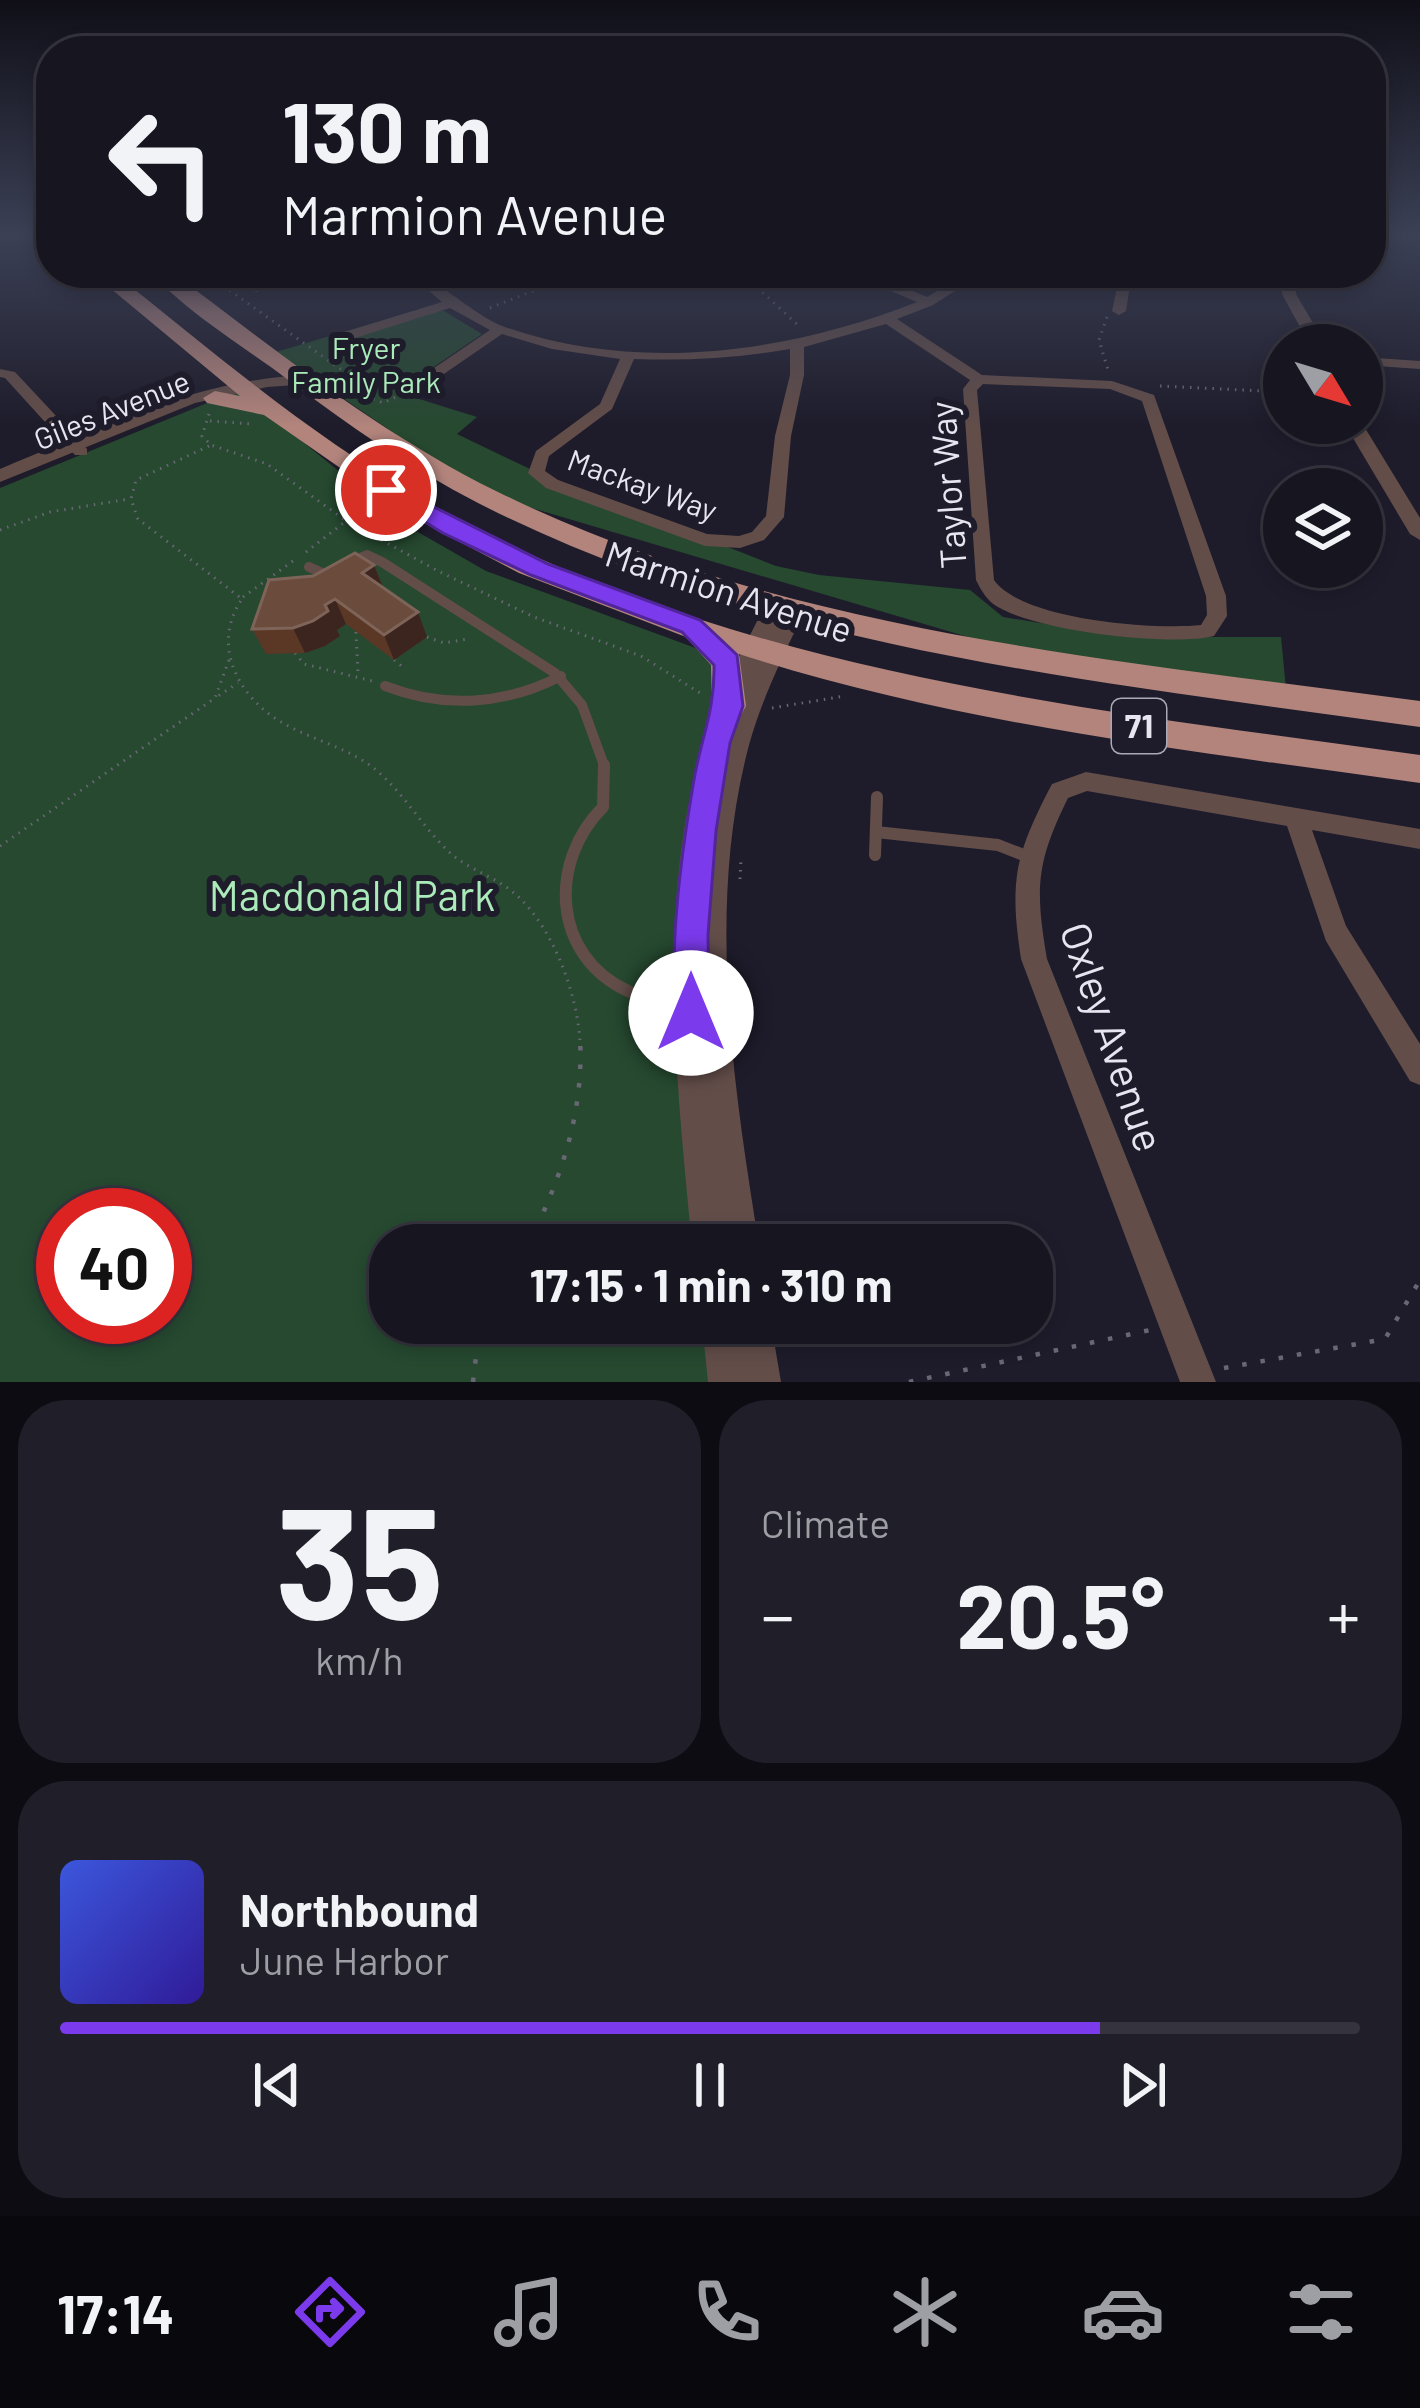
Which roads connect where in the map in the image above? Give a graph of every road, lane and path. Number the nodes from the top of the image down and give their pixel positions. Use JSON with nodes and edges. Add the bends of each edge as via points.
{"nodes":[{"id":1,"x":134,"y":298,"type":"edge"},
{"id":2,"x":195,"y":298,"type":"edge"},
{"id":3,"x":241,"y":298,"type":"edge"},
{"id":4,"x":444,"y":298,"type":"edge"},
{"id":5,"x":515,"y":298,"type":"edge"},
{"id":6,"x":764,"y":298,"type":"edge"},
{"id":7,"x":920,"y":298,"type":"edge"},
{"id":8,"x":934,"y":298,"type":"edge"},
{"id":9,"x":1121,"y":298,"type":"edge"},
{"id":10,"x":928,"y":302,"type":"junction"},
{"id":11,"x":451,"y":304,"type":"junction"},
{"id":12,"x":1119,"y":311,"type":"joint"},
{"id":13,"x":471,"y":316,"type":"junction"},
{"id":14,"x":888,"y":319,"type":"junction"},
{"id":15,"x":499,"y":330,"type":"junction"},
{"id":16,"x":337,"y":339,"type":"dead end"},
{"id":17,"x":805,"y":341,"type":"junction"},
{"id":18,"x":268,"y":352,"type":"junction"},
{"id":19,"x":628,"y":357,"type":"junction"},
{"id":20,"x":1383,"y":362,"type":"edge"},
{"id":21,"x":1420,"y":365,"type":"edge"},
{"id":22,"x":0,"y":373,"type":"edge"},
{"id":23,"x":305,"y":380,"type":"junction"},
{"id":24,"x":979,"y":380,"type":"junction"},
{"id":25,"x":243,"y":384,"type":"junction"},
{"id":26,"x":1112,"y":385,"type":"junction"},
{"id":27,"x":414,"y":388,"type":"joint"},
{"id":28,"x":1135,"y":389,"type":"junction"},
{"id":29,"x":1263,"y":391,"type":"edge"},
{"id":30,"x":215,"y":398,"type":"junction"},
{"id":31,"x":265,"y":418,"type":"junction"},
{"id":32,"x":1366,"y":444,"type":"edge"},
{"id":33,"x":1378,"y":444,"type":"edge"},
{"id":34,"x":211,"y":445,"type":"junction"},
{"id":35,"x":78,"y":450,"type":"junction"},
{"id":36,"x":0,"y":481,"type":"edge"},
{"id":37,"x":131,"y":499,"type":"junction"},
{"id":38,"x":1420,"y":512,"type":"edge"},
{"id":39,"x":347,"y":520,"type":"junction"},
{"id":40,"x":0,"y":530,"type":"edge"},
{"id":41,"x":1420,"y":534,"type":"edge"},
{"id":42,"x":308,"y":567,"type":"dead end"},
{"id":43,"x":242,"y":599,"type":"junction"},
{"id":44,"x":785,"y":608,"type":"junction"},
{"id":45,"x":691,"y":626,"type":"junction"},
{"id":46,"x":356,"y":632,"type":"edge"},
{"id":47,"x":427,"y":637,"type":"dead end"},
{"id":48,"x":468,"y":639,"type":"dead end"},
{"id":49,"x":766,"y":649,"type":"junction"},
{"id":50,"x":295,"y":653,"type":"dead end"},
{"id":51,"x":229,"y":659,"type":"junction"},
{"id":52,"x":394,"y":660,"type":"dead end"},
{"id":53,"x":404,"y":668,"type":"dead end"},
{"id":54,"x":358,"y":675,"type":"junction"},
{"id":55,"x":561,"y":676,"type":"junction"},
{"id":56,"x":239,"y":682,"type":"junction"},
{"id":57,"x":385,"y":686,"type":"joint"},
{"id":58,"x":1292,"y":695,"type":"junction"},
{"id":59,"x":215,"y":698,"type":"junction"},
{"id":60,"x":1420,"y":699,"type":"edge"},
{"id":61,"x":729,"y":706,"type":"junction"},
{"id":62,"x":1420,"y":714,"type":"edge"},
{"id":63,"x":1420,"y":769,"type":"edge"},
{"id":64,"x":877,"y":797,"type":"dead end"},
{"id":65,"x":1296,"y":818,"type":"junction"},
{"id":66,"x":876,"y":832,"type":"junction"},
{"id":67,"x":1420,"y":839,"type":"edge"},
{"id":68,"x":742,"y":845,"type":"dead end"},
{"id":69,"x":0,"y":846,"type":"edge"},
{"id":70,"x":875,"y":855,"type":"dead end"},
{"id":71,"x":1026,"y":856,"type":"junction"},
{"id":72,"x":739,"y":888,"type":"dead end"},
{"id":73,"x":701,"y":998,"type":"junction"},
{"id":74,"x":1420,"y":1071,"type":"edge"},
{"id":75,"x":540,"y":1224,"type":"edge"},
{"id":76,"x":709,"y":1224,"type":"edge"},
{"id":77,"x":737,"y":1224,"type":"edge"},
{"id":78,"x":1420,"y":1280,"type":"edge"},
{"id":79,"x":1175,"y":1325,"type":"junction"},
{"id":80,"x":479,"y":1344,"type":"edge"},
{"id":81,"x":723,"y":1344,"type":"edge"},
{"id":82,"x":755,"y":1344,"type":"edge"},
{"id":83,"x":1196,"y":1378,"type":"edge"},
{"id":84,"x":473,"y":1382,"type":"edge"},
{"id":85,"x":728,"y":1382,"type":"edge"},
{"id":86,"x":761,"y":1382,"type":"edge"},
{"id":87,"x":909,"y":1382,"type":"edge"}],
"edges":[{"from":1,"to":25,"type":"highway","name":"Marmion Avenue","number":"71"},
{"from":2,"to":18,"type":"highway","name":"Marmion Avenue","number":"71"},
{"from":3,"to":27,"type":"path","via":[[356,380],[353,391],[383,403]]},
{"from":4,"to":11,"type":"street"},
{"from":5,"to":13,"type":"path"},
{"from":6,"to":17,"type":"path"},
{"from":7,"to":10,"type":"street"},
{"from":8,"to":10,"type":"street"},
{"from":9,"to":12,"type":"street"},
{"from":10,"to":14,"type":"street"},
{"from":11,"to":13,"type":"street"},
{"from":11,"to":16,"type":"street"},
{"from":12,"to":26,"type":"path","via":[[1103,319],[1099,340]]},
{"from":13,"to":15,"type":"street"},
{"from":14,"to":17,"type":"street"},
{"from":14,"to":24,"type":"street","name":"Taylor Way"},
{"from":15,"to":19,"type":"street"},
{"from":15,"to":27,"type":"street"},
{"from":17,"to":19,"type":"street","via":[[709,356]]},
{"from":17,"to":19,"type":"street","name":"Mackay Way","via":[[775,517],[740,542],[705,540],[536,472],[542,454],[607,406]]},
{"from":18,"to":23,"type":"highway","name":"Marmion Avenue","number":"71"},
{"from":18,"to":25,"type":"street","name":"Giles Avenue"},
{"from":20,"to":21,"type":"street"},
{"from":22,"to":35,"type":"street"},
{"from":23,"to":25,"type":"street","name":"Giles Avenue"},
{"from":23,"to":44,"type":"highway","name":"Marmion Avenue","number":"71","via":[[489,498],[658,570]]},
{"from":24,"to":26,"type":"street","name":"Taylor Way"},
{"from":24,"to":28,"type":"street","name":"Taylor Way","via":[[970,389],[985,580],[996,596],[1046,616],[1199,634],[1214,625],[1216,596],[1154,405]]},
{"from":25,"to":30,"type":"street","name":"Giles Avenue"},
{"from":25,"to":31,"type":"highway","name":"Marmion Avenue","number":"71"},
{"from":25,"to":35,"type":"street","name":"Giles Avenue"},
{"from":26,"to":28,"type":"street","name":"Taylor Way"},
{"from":28,"to":29,"type":"path"},
{"from":30,"to":31,"type":"highway"},
{"from":30,"to":35,"type":"street","name":"Giles Avenue"},
{"from":31,"to":34,"type":"path","via":[[209,421],[202,436]]},
{"from":31,"to":45,"type":"highway","name":"Marmion Avenue","number":"71","via":[[451,528]]},
{"from":32,"to":41,"type":"street"},
{"from":33,"to":38,"type":"street"},
{"from":34,"to":37,"type":"path","via":[[136,480]]},
{"from":34,"to":39,"type":"path","via":[[243,448]]},
{"from":35,"to":36,"type":"street","name":"Giles Avenue"},
{"from":37,"to":40,"type":"path","via":[[50,512]]},
{"from":37,"to":43,"type":"path","via":[[138,520]]},
{"from":39,"to":43,"type":"path"},
{"from":39,"to":61,"type":"path","via":[[487,596],[670,666]]},
{"from":42,"to":55,"type":"lane","via":[[324,580],[368,555]]},
{"from":43,"to":51,"type":"path","via":[[229,616]]},
{"from":44,"to":49,"type":"street"},
{"from":44,"to":58,"type":"highway","name":"Marmion Avenue","number":"71","via":[[1003,655]]},
{"from":45,"to":49,"type":"highway","name":"Marmion Avenue","number":"71"},
{"from":45,"to":61,"type":"highway","via":[[727,662]]},
{"from":46,"to":54,"type":"path"},
{"from":47,"to":48,"type":"path"},
{"from":49,"to":61,"type":"street"},
{"from":49,"to":63,"type":"highway","name":"Marmion Avenue","number":"71","via":[[935,693]]},
{"from":49,"to":73,"type":"street","via":[[733,760]]},
{"from":50,"to":54,"type":"path","via":[[304,664]]},
{"from":51,"to":56,"type":"path"},
{"from":51,"to":59,"type":"path"},
{"from":52,"to":53,"type":"path"},
{"from":54,"to":57,"type":"path"},
{"from":55,"to":57,"type":"lane","via":[[485,699],[410,696]]},
{"from":55,"to":73,"type":"lane","via":[[579,697],[608,778],[603,807],[585,820],[565,856],[564,893],[577,939],[613,983],[633,994]]},
{"from":56,"to":59,"type":"path"},
{"from":56,"to":75,"type":"path","via":[[247,698],[289,730],[366,762],[453,857],[521,900],[556,956],[579,1014],[582,1089],[560,1187]]},
{"from":58,"to":60,"type":"highway","via":[[1322,689]]},
{"from":58,"to":62,"type":"highway","name":"Marmion Avenue","number":"71"},
{"from":59,"to":69,"type":"path"},
{"from":61,"to":73,"type":"street","via":[[700,831]]},
{"from":64,"to":66,"type":"lane"},
{"from":65,"to":67,"type":"street","name":"Oxley Avenue"},
{"from":65,"to":71,"type":"street","name":"Oxley Avenue","via":[[1086,781],[1060,791]]},
{"from":65,"to":74,"type":"street","via":[[1335,932]]},
{"from":66,"to":70,"type":"lane"},
{"from":66,"to":71,"type":"lane","via":[[998,845]]},
{"from":68,"to":72,"type":"path"},
{"from":71,"to":79,"type":"street","name":"Oxley Avenue","via":[[1034,959]]},
{"from":73,"to":76,"type":"street","via":[[695,1107]]},
{"from":73,"to":77,"type":"street"},
{"from":78,"to":83,"type":"path","via":[[1385,1340]]},
{"from":79,"to":83,"type":"street","name":"Oxley Avenue"},
{"from":79,"to":87,"type":"path"},
{"from":80,"to":84,"type":"path"},
{"from":81,"to":85,"type":"street"},
{"from":82,"to":86,"type":"street"}]}
